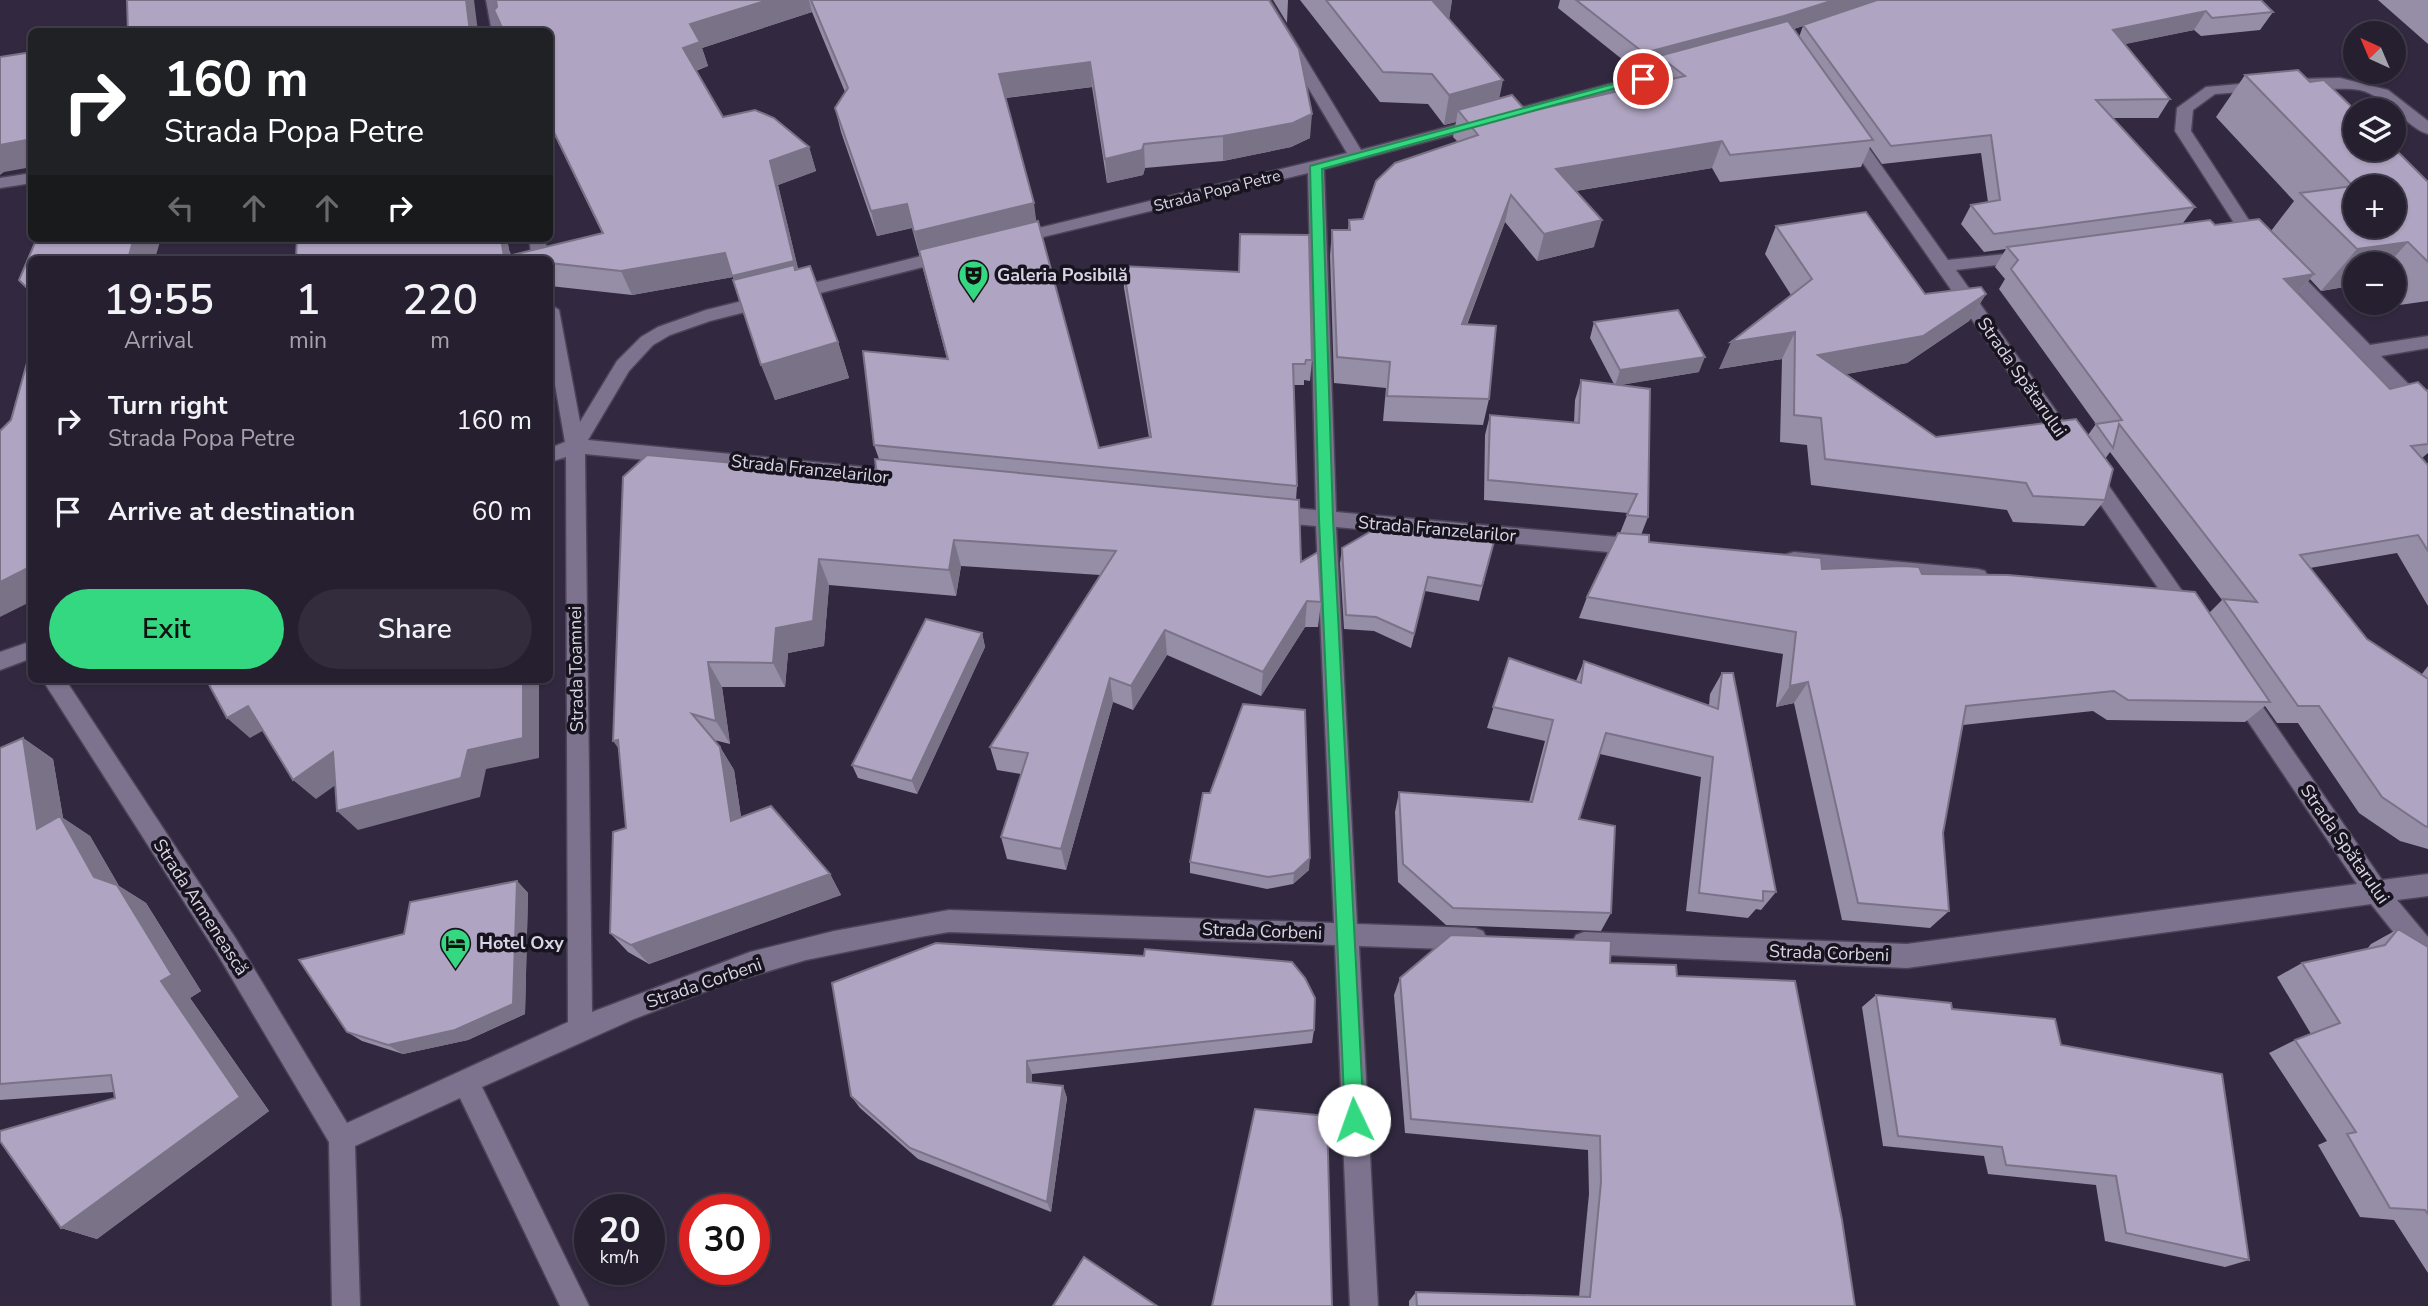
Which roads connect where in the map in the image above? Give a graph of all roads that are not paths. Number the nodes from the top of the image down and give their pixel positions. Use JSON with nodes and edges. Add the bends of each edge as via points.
{"nodes":[{"id":1,"x":494,"y":0,"type":"edge"},
{"id":2,"x":1263,"y":0,"type":"edge"},
{"id":3,"x":498,"y":28,"type":"edge"},
{"id":4,"x":1695,"y":65,"type":"edge"},
{"id":5,"x":1835,"y":112,"type":"edge"},
{"id":6,"x":2428,"y":130,"type":"edge"},
{"id":7,"x":1357,"y":156,"type":"junction"},
{"id":8,"x":1316,"y":166,"type":"junction"},
{"id":9,"x":28,"y":179,"type":"edge"},
{"id":10,"x":0,"y":183,"type":"edge"},
{"id":11,"x":2242,"y":229,"type":"edge"},
{"id":12,"x":991,"y":245,"type":"edge"},
{"id":13,"x":964,"y":251,"type":"edge"},
{"id":14,"x":2040,"y":253,"type":"edge"},
{"id":15,"x":2272,"y":255,"type":"edge"},
{"id":16,"x":1945,"y":266,"type":"junction"},
{"id":17,"x":553,"y":326,"type":"edge"},
{"id":18,"x":2428,"y":342,"type":"edge"},
{"id":19,"x":2366,"y":352,"type":"junction"},
{"id":20,"x":2428,"y":416,"type":"edge"},
{"id":21,"x":575,"y":446,"type":"junction"},
{"id":22,"x":553,"y":454,"type":"edge"},
{"id":23,"x":924,"y":480,"type":"edge"},
{"id":24,"x":1257,"y":512,"type":"edge"},
{"id":25,"x":1326,"y":519,"type":"junction"},
{"id":26,"x":1658,"y":548,"type":"edge"},
{"id":27,"x":1768,"y":558,"type":"edge"},
{"id":28,"x":2003,"y":579,"type":"edge"},
{"id":29,"x":2151,"y":592,"type":"edge"},
{"id":30,"x":2174,"y":594,"type":"junction"},
{"id":31,"x":2197,"y":629,"type":"edge"},
{"id":32,"x":28,"y":650,"type":"edge"},
{"id":33,"x":0,"y":661,"type":"edge"},
{"id":34,"x":2228,"y":674,"type":"edge"},
{"id":35,"x":56,"y":683,"type":"edge"},
{"id":36,"x":2428,"y":885,"type":"edge"},
{"id":37,"x":2377,"y":893,"type":"junction"},
{"id":38,"x":1345,"y":933,"type":"junction"},
{"id":39,"x":1496,"y":939,"type":"edge"},
{"id":40,"x":1564,"y":942,"type":"edge"},
{"id":41,"x":2428,"y":956,"type":"edge"},
{"id":42,"x":580,"y":1030,"type":"junction"},
{"id":43,"x":466,"y":1083,"type":"junction"},
{"id":44,"x":342,"y":1139,"type":"junction"},
{"id":45,"x":346,"y":1306,"type":"edge"},
{"id":46,"x":575,"y":1306,"type":"edge"},
{"id":47,"x":1364,"y":1306,"type":"edge"}],
"edges":[{"from":1,"to":3,"type":"street"},
{"from":2,"to":7,"type":"street"},
{"from":4,"to":7,"type":"street","name":"Strada Popa Petre"},
{"from":5,"to":16,"type":"street","name":"Strada Spătarului"},
{"from":6,"to":11,"type":"street","via":[[2396,100],[2348,81],[2211,90],[2185,108],[2183,131]]},
{"from":7,"to":8,"type":"street","name":"Strada Popa Petre"},
{"from":8,"to":12,"type":"street","name":"Strada Popa Petre"},
{"from":8,"to":25,"type":"street"},
{"from":9,"to":10,"type":"street"},
{"from":13,"to":21,"type":"street","via":[[706,316],[664,331],[623,366]]},
{"from":14,"to":16,"type":"street"},
{"from":15,"to":19,"type":"street"},
{"from":16,"to":30,"type":"street","name":"Strada Spătarului"},
{"from":17,"to":21,"type":"street","name":"Strada Toamnei"},
{"from":18,"to":19,"type":"street"},
{"from":19,"to":20,"type":"street"},
{"from":21,"to":22,"type":"street"},
{"from":21,"to":23,"type":"street","name":"Strada Franzelarilor"},
{"from":21,"to":42,"type":"street","name":"Strada Toamnei"},
{"from":24,"to":25,"type":"street","name":"Strada Franzelarilor"},
{"from":25,"to":26,"type":"street","name":"Strada Franzelarilor"},
{"from":25,"to":38,"type":"street"},
{"from":27,"to":28,"type":"street"},
{"from":29,"to":30,"type":"street"},
{"from":30,"to":31,"type":"street","name":"Strada Spătarului"},
{"from":32,"to":33,"type":"street"},
{"from":34,"to":37,"type":"street","name":"Strada Spătarului"},
{"from":35,"to":44,"type":"street","name":"Strada Armenească","via":[[227,947]]},
{"from":36,"to":37,"type":"street","name":"Strada Corbeni"},
{"from":37,"to":40,"type":"street","name":"Strada Corbeni","via":[[1907,956]]},
{"from":37,"to":41,"type":"street","name":"Strada Spătarului"},
{"from":38,"to":39,"type":"street","name":"Strada Corbeni"},
{"from":38,"to":42,"type":"street","name":"Strada Corbeni","via":[[949,921],[872,933],[724,972]]},
{"from":38,"to":47,"type":"street"},
{"from":42,"to":43,"type":"street","name":"Strada Corbeni"},
{"from":43,"to":44,"type":"street","name":"Strada Corbeni"},
{"from":43,"to":46,"type":"street"},
{"from":44,"to":45,"type":"street"}]}
